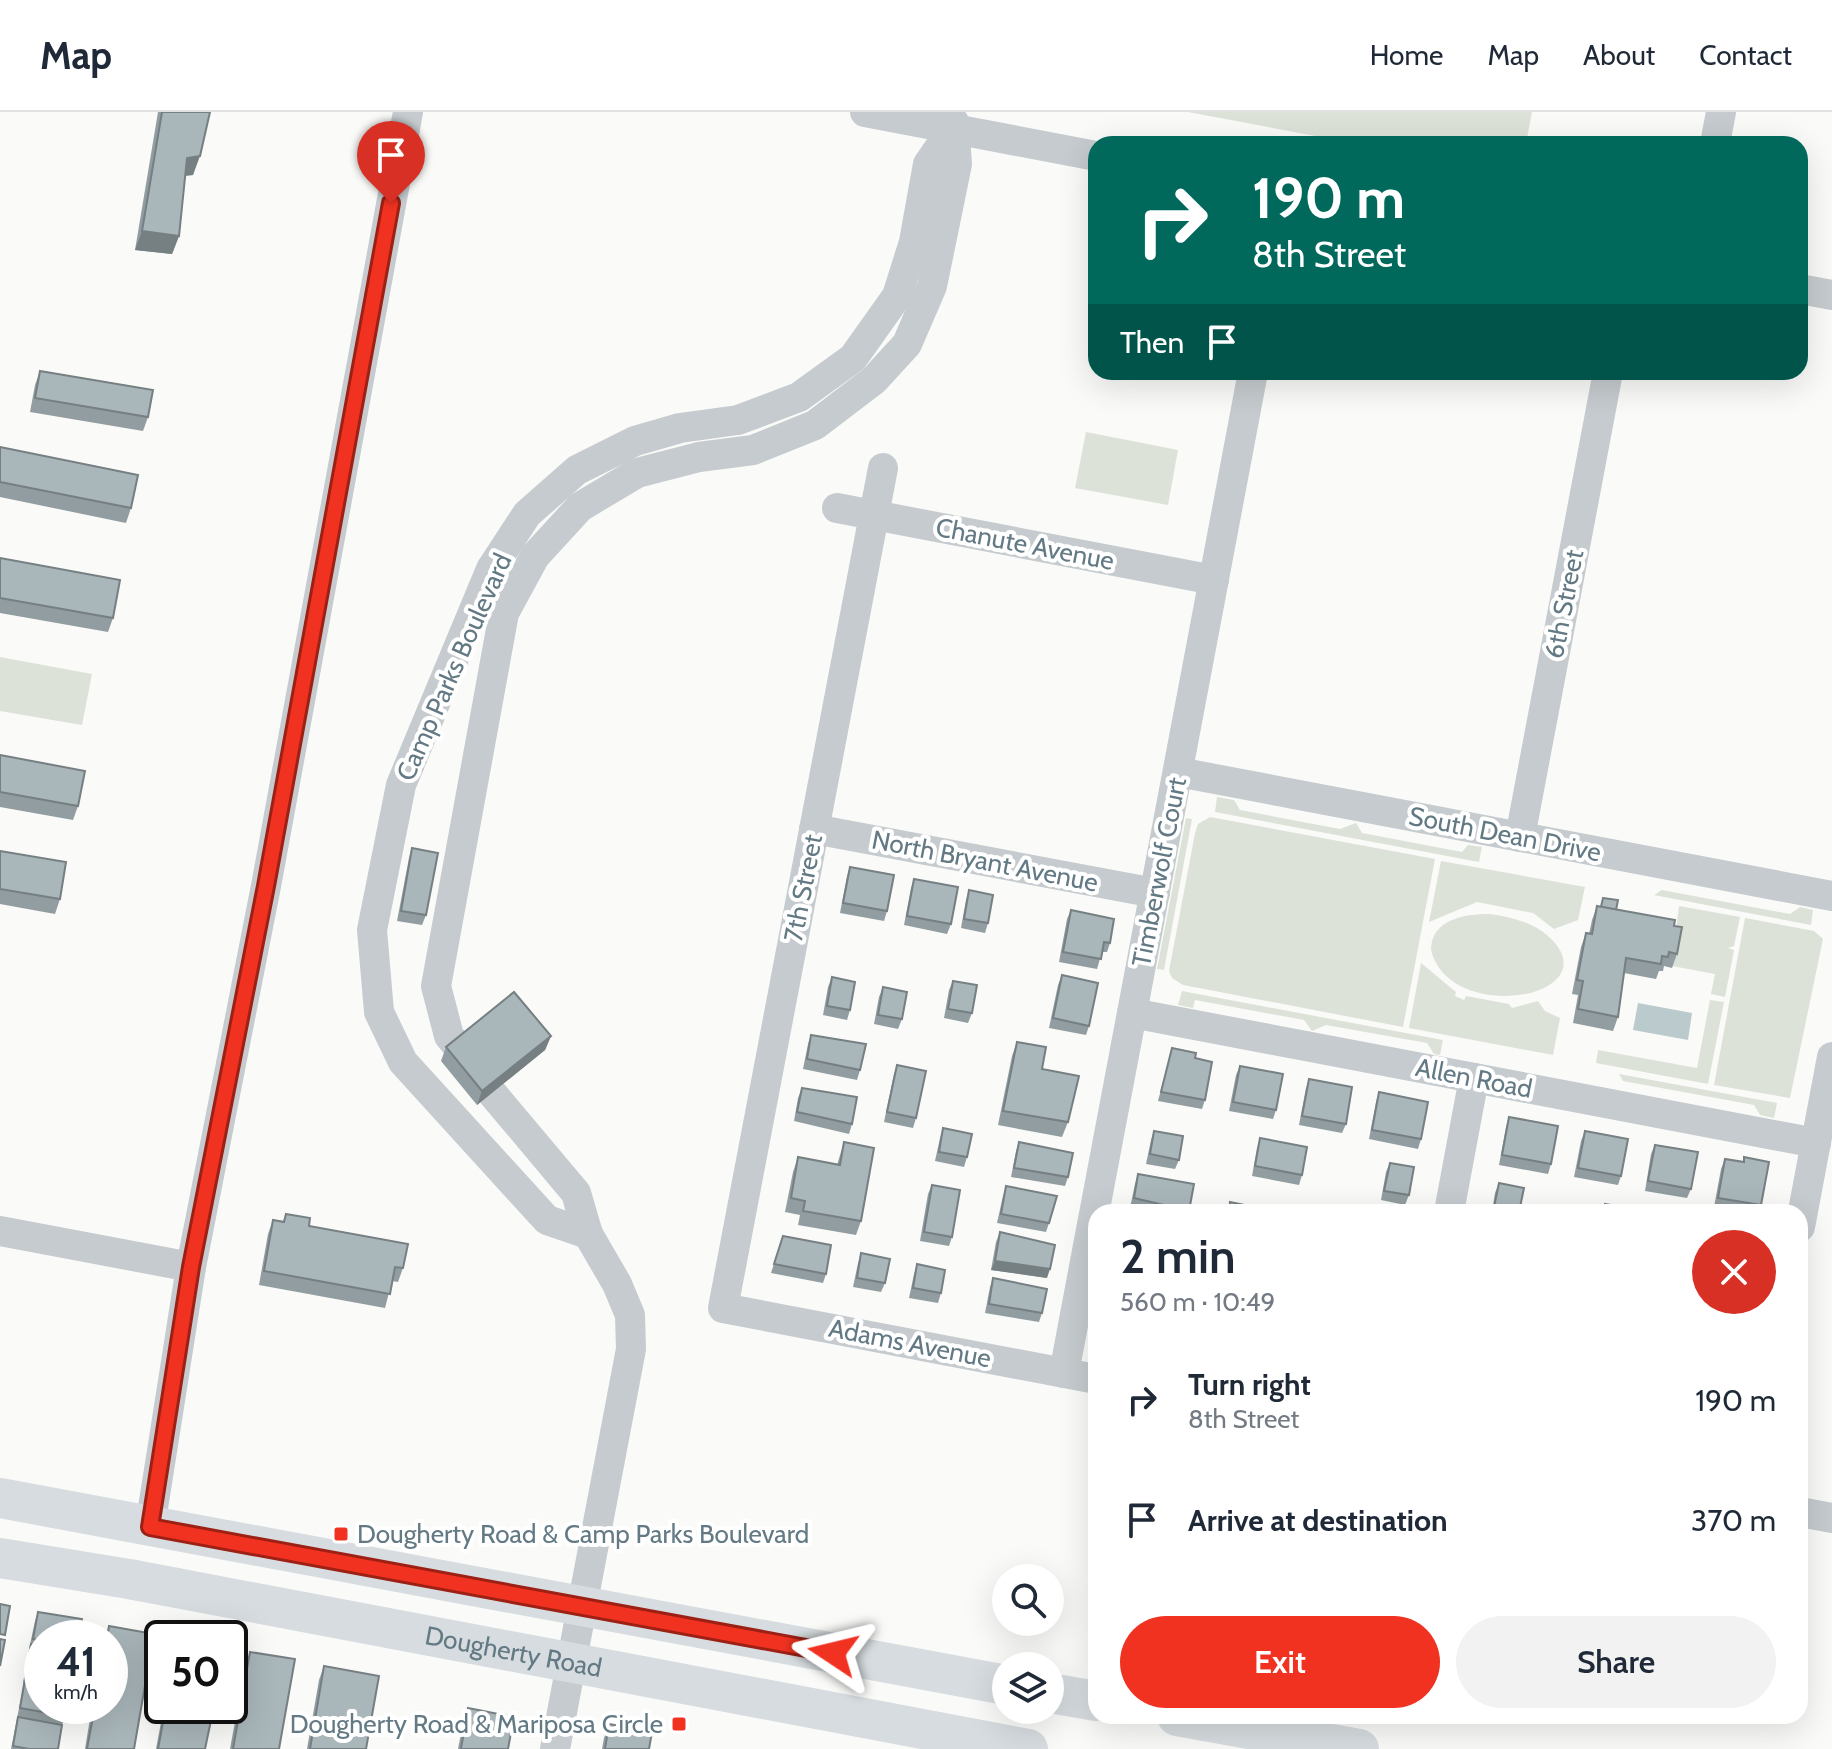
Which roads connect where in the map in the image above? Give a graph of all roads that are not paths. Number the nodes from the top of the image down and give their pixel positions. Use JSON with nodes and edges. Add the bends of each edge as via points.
{"nodes":[{"id":1,"x":408,"y":112,"type":"edge"},
{"id":2,"x":865,"y":112,"type":"edge"},
{"id":3,"x":1721,"y":112,"type":"edge"},
{"id":4,"x":954,"y":120,"type":"edge"},
{"id":5,"x":1716,"y":136,"type":"edge"},
{"id":6,"x":1088,"y":154,"type":"edge"},
{"id":7,"x":1808,"y":290,"type":"edge"},
{"id":8,"x":1832,"y":295,"type":"edge"},
{"id":9,"x":1252,"y":380,"type":"edge"},
{"id":10,"x":1606,"y":380,"type":"edge"},
{"id":11,"x":883,"y":468,"type":"dead end"},
{"id":12,"x":837,"y":508,"type":"dead end"},
{"id":13,"x":874,"y":515,"type":"junction"},
{"id":14,"x":1214,"y":580,"type":"junction"},
{"id":15,"x":1178,"y":772,"type":"junction"},
{"id":16,"x":814,"y":829,"type":"junction"},
{"id":17,"x":1520,"y":837,"type":"junction"},
{"id":18,"x":1155,"y":893,"type":"junction"},
{"id":19,"x":1832,"y":896,"type":"edge"},
{"id":20,"x":1132,"y":1013,"type":"junction"},
{"id":21,"x":458,"y":1047,"type":"edge"},
{"id":22,"x":1832,"y":1057,"type":"edge"},
{"id":23,"x":1474,"y":1078,"type":"junction"},
{"id":24,"x":492,"y":1093,"type":"edge"},
{"id":25,"x":1816,"y":1143,"type":"junction"},
{"id":26,"x":1096,"y":1204,"type":"edge"},
{"id":27,"x":1450,"y":1204,"type":"edge"},
{"id":28,"x":1804,"y":1204,"type":"edge"},
{"id":29,"x":0,"y":1231,"type":"edge"},
{"id":30,"x":588,"y":1234,"type":"junction"},
{"id":31,"x":1088,"y":1246,"type":"edge"},
{"id":32,"x":191,"y":1267,"type":"junction"},
{"id":33,"x":723,"y":1308,"type":"joint"},
{"id":34,"x":1064,"y":1373,"type":"junction"},
{"id":35,"x":1088,"y":1378,"type":"edge"},
{"id":36,"x":0,"y":1498,"type":"edge"},
{"id":37,"x":1808,"y":1514,"type":"edge"},
{"id":38,"x":1832,"y":1518,"type":"edge"},
{"id":39,"x":150,"y":1527,"type":"junction"},
{"id":40,"x":0,"y":1558,"type":"edge"},
{"id":41,"x":583,"y":1606,"type":"junction"},
{"id":42,"x":570,"y":1664,"type":"junction"},
{"id":43,"x":992,"y":1682,"type":"edge"},
{"id":44,"x":1064,"y":1695,"type":"edge"},
{"id":45,"x":1088,"y":1700,"type":"edge"},
{"id":46,"x":1221,"y":1724,"type":"edge"},
{"id":47,"x":555,"y":1749,"type":"edge"},
{"id":48,"x":1028,"y":1749,"type":"edge"},
{"id":49,"x":1359,"y":1749,"type":"edge"}],
"edges":[{"from":1,"to":32,"type":"street"},
{"from":2,"to":4,"type":"street"},
{"from":3,"to":5,"type":"street"},
{"from":4,"to":6,"type":"street"},
{"from":4,"to":21,"type":"street","name":"Camp Parks Boulevard","via":[[957,164],[932,286],[907,344],[874,380],[815,425],[753,450],[637,473],[580,507],[535,556],[504,613],[436,986],[449,1036]]},
{"from":4,"to":30,"type":"street","name":"Camp Parks Boulevard","via":[[928,164],[914,242],[897,296],[853,358],[799,397],[738,420],[635,441],[577,470],[527,514],[491,569],[401,785],[372,930],[379,1012],[403,1062],[547,1220]]},
{"from":7,"to":8,"type":"street"},
{"from":9,"to":14,"type":"street","name":"Timberwolf Court"},
{"from":10,"to":17,"type":"street","name":"6th Street"},
{"from":11,"to":13,"type":"street","name":"7th Street"},
{"from":12,"to":13,"type":"street","name":"Chanute Avenue"},
{"from":13,"to":14,"type":"street","name":"Chanute Avenue"},
{"from":13,"to":16,"type":"street","name":"7th Street"},
{"from":14,"to":15,"type":"street","name":"Timberwolf Court"},
{"from":15,"to":17,"type":"street","name":"South Dean Drive"},
{"from":15,"to":18,"type":"street","name":"Timberwolf Court"},
{"from":16,"to":18,"type":"street","name":"North Bryant Avenue"},
{"from":16,"to":33,"type":"street","name":"7th Street"},
{"from":17,"to":19,"type":"street","name":"South Dean Drive"},
{"from":18,"to":20,"type":"street","name":"Timberwolf Court"},
{"from":20,"to":23,"type":"street","name":"Allen Road"},
{"from":20,"to":26,"type":"street","name":"Timberwolf Court"},
{"from":22,"to":25,"type":"street"},
{"from":23,"to":25,"type":"street","name":"Allen Road"},
{"from":23,"to":27,"type":"street"},
{"from":24,"to":30,"type":"street","via":[[576,1193]]},
{"from":25,"to":28,"type":"street"},
{"from":29,"to":32,"type":"street"},
{"from":30,"to":41,"type":"street","via":[[630,1315],[631,1349]]},
{"from":31,"to":34,"type":"street","name":"Timberwolf Court"},
{"from":32,"to":39,"type":"street"},
{"from":33,"to":34,"type":"street","name":"Adams Avenue"},
{"from":34,"to":35,"type":"street","name":"Adams Avenue"},
{"from":36,"to":39,"type":"main road"},
{"from":37,"to":38,"type":"street"},
{"from":39,"to":41,"type":"main road"},
{"from":40,"to":42,"type":"main road","name":"Dougherty Road"},
{"from":41,"to":42,"type":"street"},
{"from":41,"to":43,"type":"main road"},
{"from":42,"to":47,"type":"street"},
{"from":42,"to":48,"type":"main road","name":"Dougherty Road"},
{"from":44,"to":45,"type":"main road"},
{"from":46,"to":49,"type":"main road"}]}
